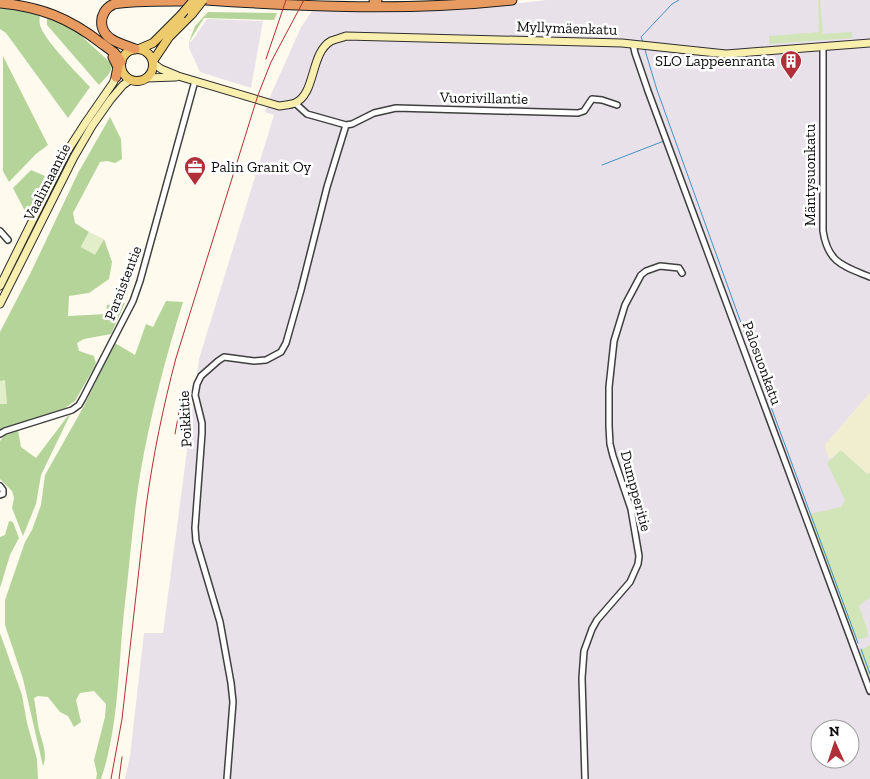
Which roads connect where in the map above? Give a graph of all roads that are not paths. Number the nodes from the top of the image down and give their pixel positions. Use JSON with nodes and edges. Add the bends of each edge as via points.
{"nodes":[{"id":1,"x":194,"y":0,"type":"edge"},
{"id":2,"x":205,"y":0,"type":"edge"},
{"id":3,"x":512,"y":0,"type":"edge"},
{"id":4,"x":222,"y":1,"type":"edge"},
{"id":5,"x":0,"y":3,"type":"edge"},
{"id":6,"x":64,"y":18,"type":"junction"},
{"id":7,"x":870,"y":43,"type":"edge"},
{"id":8,"x":633,"y":44,"type":"junction"},
{"id":9,"x":823,"y":47,"type":"junction"},
{"id":10,"x":137,"y":49,"type":"junction"},
{"id":11,"x":153,"y":62,"type":"junction"},
{"id":12,"x":121,"y":64,"type":"junction"},
{"id":13,"x":178,"y":76,"type":"junction"},
{"id":14,"x":116,"y":77,"type":"junction"},
{"id":15,"x":146,"y":78,"type":"junction"},
{"id":16,"x":130,"y":80,"type":"junction"},
{"id":17,"x":195,"y":81,"type":"junction"},
{"id":18,"x":297,"y":101,"type":"junction"},
{"id":19,"x":617,"y":105,"type":"dead end"},
{"id":20,"x":346,"y":125,"type":"junction"},
{"id":21,"x":0,"y":231,"type":"edge"},
{"id":22,"x":8,"y":240,"type":"dead end"},
{"id":23,"x":682,"y":272,"type":"dead end"},
{"id":24,"x":870,"y":277,"type":"edge"},
{"id":25,"x":1,"y":282,"type":"edge"},
{"id":26,"x":11,"y":283,"type":"junction"},
{"id":27,"x":0,"y":304,"type":"edge"},
{"id":28,"x":0,"y":434,"type":"edge"},
{"id":29,"x":0,"y":486,"type":"edge"},
{"id":30,"x":0,"y":495,"type":"edge"},
{"id":31,"x":870,"y":691,"type":"edge"},
{"id":32,"x":227,"y":779,"type":"edge"},
{"id":33,"x":586,"y":779,"type":"edge"}],
"edges":[{"from":1,"to":10,"type":"main road","bridge":true,"via":[[153,43]]},
{"from":2,"to":4,"type":"highway"},
{"from":2,"to":11,"type":"main road","bridge":true,"via":[[169,37]]},
{"from":3,"to":4,"type":"highway","via":[[413,7]]},
{"from":4,"to":10,"type":"highway","via":[[133,0],[111,6],[102,17],[104,31],[115,41]]},
{"from":5,"to":6,"type":"highway","via":[[37,9]]},
{"from":6,"to":12,"type":"highway","via":[[116,54]]},
{"from":6,"to":14,"type":"highway","via":[[112,56],[118,67]]},
{"from":7,"to":9,"type":"main road","name":"Myllymäenkatu"},
{"from":8,"to":9,"type":"main road","name":"Myllymäenkatu","via":[[726,54]]},
{"from":8,"to":18,"type":"main road","name":"Myllymäenkatu","via":[[346,36],[331,41],[322,51],[309,85]]},
{"from":8,"to":31,"type":"street","name":"Palosuonkatu"},
{"from":9,"to":24,"type":"street","name":"Mäntysuonkatu","via":[[825,245],[832,258]]},
{"from":10,"to":11,"type":"main road","via":[[149,54]]},
{"from":10,"to":12,"type":"main road","via":[[126,53]]},
{"from":11,"to":13,"type":"main road"},
{"from":11,"to":15,"type":"main road","via":[[152,72]]},
{"from":12,"to":14,"type":"main road","name":"Vaalimaantie"},
{"from":12,"to":16,"type":"main road","via":[[124,75]]},
{"from":13,"to":15,"type":"main road"},
{"from":13,"to":17,"type":"main road"},
{"from":14,"to":25,"type":"main road","name":"Vaalimaantie","via":[[66,153]]},
{"from":15,"to":16,"type":"main road"},
{"from":16,"to":26,"type":"main road","name":"Vaalimaantie","via":[[112,99],[78,149]]},
{"from":17,"to":18,"type":"main road","via":[[279,106]]},
{"from":17,"to":28,"type":"street","name":"Paraistentie","via":[[140,282],[83,398],[72,410]]},
{"from":18,"to":20,"type":"street","via":[[307,114]]},
{"from":19,"to":20,"type":"street","name":"Vuorivillantie","via":[[592,99],[584,111],[578,113],[396,108]]},
{"from":20,"to":32,"type":"street","name":"Poikkitie","via":[[294,316],[281,352],[266,360],[224,358],[201,376],[197,384],[195,395],[202,432],[195,528],[232,683]]},
{"from":21,"to":22,"type":"street"},
{"from":23,"to":33,"type":"street","name":"Dumpperitie","via":[[674,266],[660,266],[641,276],[625,306],[614,342],[609,390],[610,444],[631,509],[639,556],[630,582],[597,620],[584,651]]},
{"from":25,"to":26,"type":"main road"},
{"from":26,"to":27,"type":"main road","name":"Vaalimaantie"},
{"from":29,"to":30,"type":"street","via":[[3,494]]}]}
